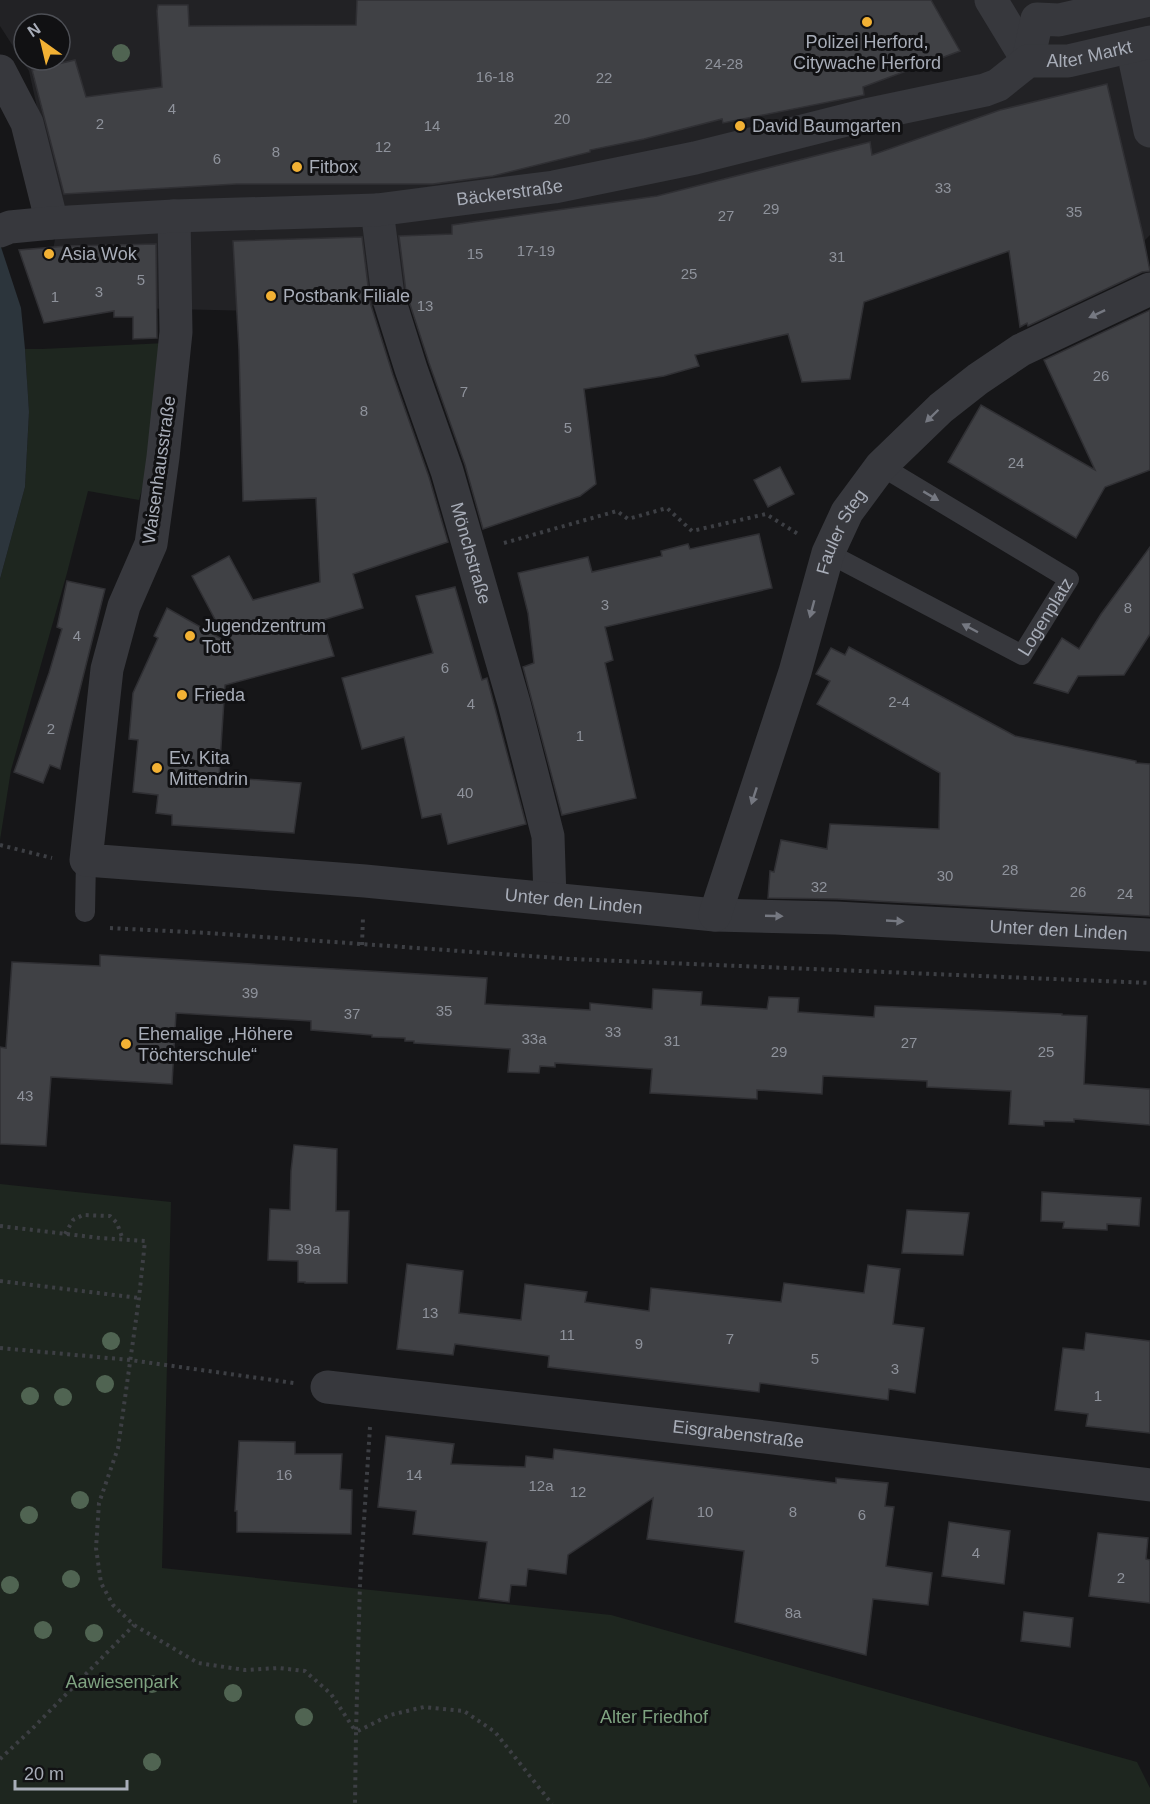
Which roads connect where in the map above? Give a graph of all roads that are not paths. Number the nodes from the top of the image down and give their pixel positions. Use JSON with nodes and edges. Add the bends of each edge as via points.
{"nodes":[{"id":1,"x":992,"y":0,"type":"edge"},
{"id":2,"x":1149,"y":0,"type":"edge"},
{"id":3,"x":1141,"y":44,"type":"edge"},
{"id":4,"x":1028,"y":62,"type":"junction"},
{"id":5,"x":0,"y":71,"type":"edge"},
{"id":6,"x":998,"y":84,"type":"joint"},
{"id":7,"x":1150,"y":130,"type":"edge"},
{"id":8,"x":377,"y":210,"type":"junction"},
{"id":9,"x":174,"y":216,"type":"junction"},
{"id":10,"x":52,"y":223,"type":"junction"},
{"id":11,"x":5,"y":229,"type":"edge"},
{"id":12,"x":1150,"y":289,"type":"edge"},
{"id":13,"x":881,"y":466,"type":"junction"},
{"id":14,"x":828,"y":553,"type":"junction"},
{"id":15,"x":86,"y":860,"type":"junction"},
{"id":16,"x":550,"y":899,"type":"junction"},
{"id":17,"x":85,"y":912,"type":"road end"},
{"id":18,"x":715,"y":915,"type":"junction"},
{"id":19,"x":1150,"y":935,"type":"edge"},
{"id":20,"x":327,"y":1388,"type":"road end"},
{"id":21,"x":1150,"y":1485,"type":"edge"}],
"edges":[{"from":1,"to":4,"type":"street","name":"Alter Markt"},
{"from":2,"to":4,"type":"street","name":"Alter Markt","via":[[1059,20],[1036,20]]},
{"from":3,"to":4,"type":"street","name":"Alter Markt","via":[[1068,61]]},
{"from":3,"to":7,"type":"street"},
{"from":4,"to":6,"type":"street","name":"Alter Markt"},
{"from":5,"to":10,"type":"street","via":[[27,123]]},
{"from":6,"to":8,"type":"street","name":"Bäckerstraße","via":[[696,158],[554,187]]},
{"from":8,"to":9,"type":"street","name":"Bäckerstraße"},
{"from":8,"to":16,"type":"street","name":"Mönchstraße","via":[[388,296],[447,471],[548,836]]},
{"from":9,"to":10,"type":"street","name":"Bäckerstraße"},
{"from":9,"to":15,"type":"street","name":"Waisenhausstraße","via":[[176,332],[163,458],[151,544],[124,606],[108,669]]},
{"from":10,"to":11,"type":"street","name":"Bäckerstraße"},
{"from":12,"to":13,"type":"street","name":"Fauler Steg","one_way":true,"via":[[1021,350],[941,408]]},
{"from":13,"to":14,"type":"street","name":"Fauler Steg","via":[[847,512]]},
{"from":13,"to":14,"type":"lane","name":"Logenplatz","one_way":true,"via":[[1069,579],[1022,656]]},
{"from":14,"to":18,"type":"street","name":"Fauler Steg","one_way":true,"via":[[795,672]]},
{"from":15,"to":16,"type":"street","name":"Unter den Linden"},
{"from":15,"to":17,"type":"lane"},
{"from":16,"to":18,"type":"street","name":"Unter den Linden"},
{"from":18,"to":19,"type":"street","name":"Unter den Linden","one_way":true},
{"from":20,"to":21,"type":"street","name":"Eisgrabenstraße"}]}
